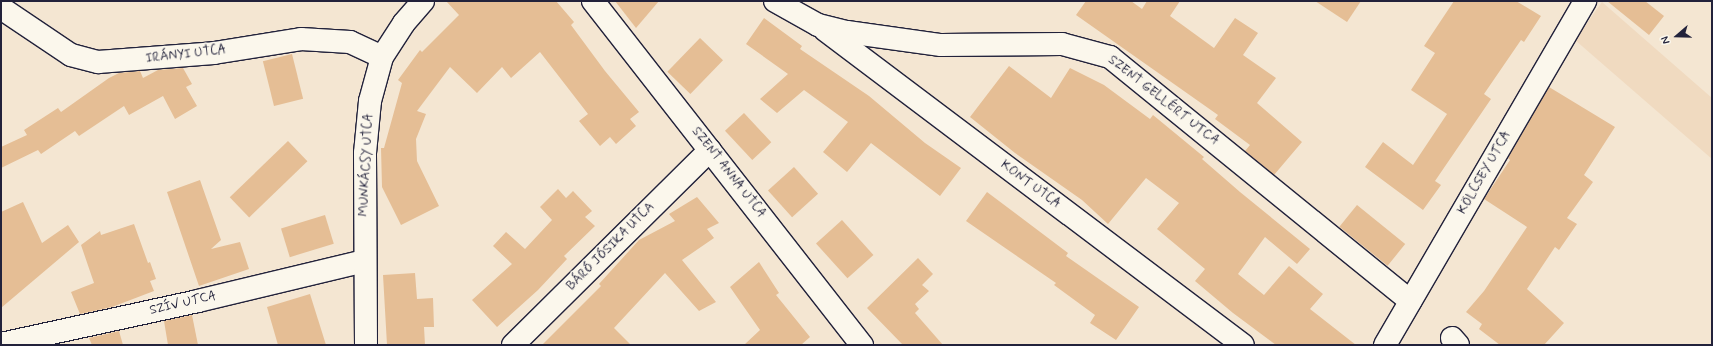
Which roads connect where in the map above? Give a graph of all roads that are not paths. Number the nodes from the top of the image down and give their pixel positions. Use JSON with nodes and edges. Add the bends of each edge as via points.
{"nodes":[{"id":1,"x":423,"y":1,"type":"edge"},
{"id":2,"x":593,"y":1,"type":"edge"},
{"id":3,"x":775,"y":1,"type":"edge"},
{"id":4,"x":1585,"y":1,"type":"edge"},
{"id":5,"x":1,"y":8,"type":"edge"},
{"id":6,"x":818,"y":24,"type":"junction"},
{"id":7,"x":382,"y":57,"type":"junction"},
{"id":8,"x":710,"y":150,"type":"junction"},
{"id":9,"x":364,"y":261,"type":"junction"},
{"id":10,"x":1410,"y":301,"type":"junction"},
{"id":11,"x":1,"y":344,"type":"edge"},
{"id":12,"x":366,"y":345,"type":"edge"},
{"id":13,"x":513,"y":345,"type":"edge"},
{"id":14,"x":862,"y":345,"type":"edge"},
{"id":15,"x":1243,"y":345,"type":"edge"},
{"id":16,"x":1385,"y":345,"type":"edge"}],
"edges":[{"from":1,"to":7,"type":"street","name":"MUNKÁCSY UTCA","via":[[404,23]]},
{"from":2,"to":8,"type":"street","name":"SZENT ANNA UTCA"},
{"from":3,"to":6,"type":"street","name":"SZENT GELLÉRT UTCA"},
{"from":4,"to":10,"type":"street","name":"KÖLCSEY UTCA"},
{"from":5,"to":7,"type":"street","name":"IRÁNYI UTCA","via":[[65,52],[98,62],[214,53],[301,39],[350,42]]},
{"from":6,"to":10,"type":"street","name":"SZENT GELLÉRT UTCA","via":[[846,32],[941,46],[1062,44],[1110,57]]},
{"from":6,"to":15,"type":"street","name":"KONT UTCA"},
{"from":7,"to":9,"type":"street","name":"MUNKÁCSY UTCA","via":[[370,101],[365,153]]},
{"from":8,"to":13,"type":"street","name":"BÁRÓ JÓSIKA UTCA"},
{"from":8,"to":14,"type":"street","name":"SZENT ANNA UTCA"},
{"from":9,"to":11,"type":"street","name":"SZÍV UTCA"},
{"from":9,"to":12,"type":"street","name":"MUNKÁCSY UTCA"},
{"from":10,"to":16,"type":"street","name":"KÖLCSEY UTCA"}]}
